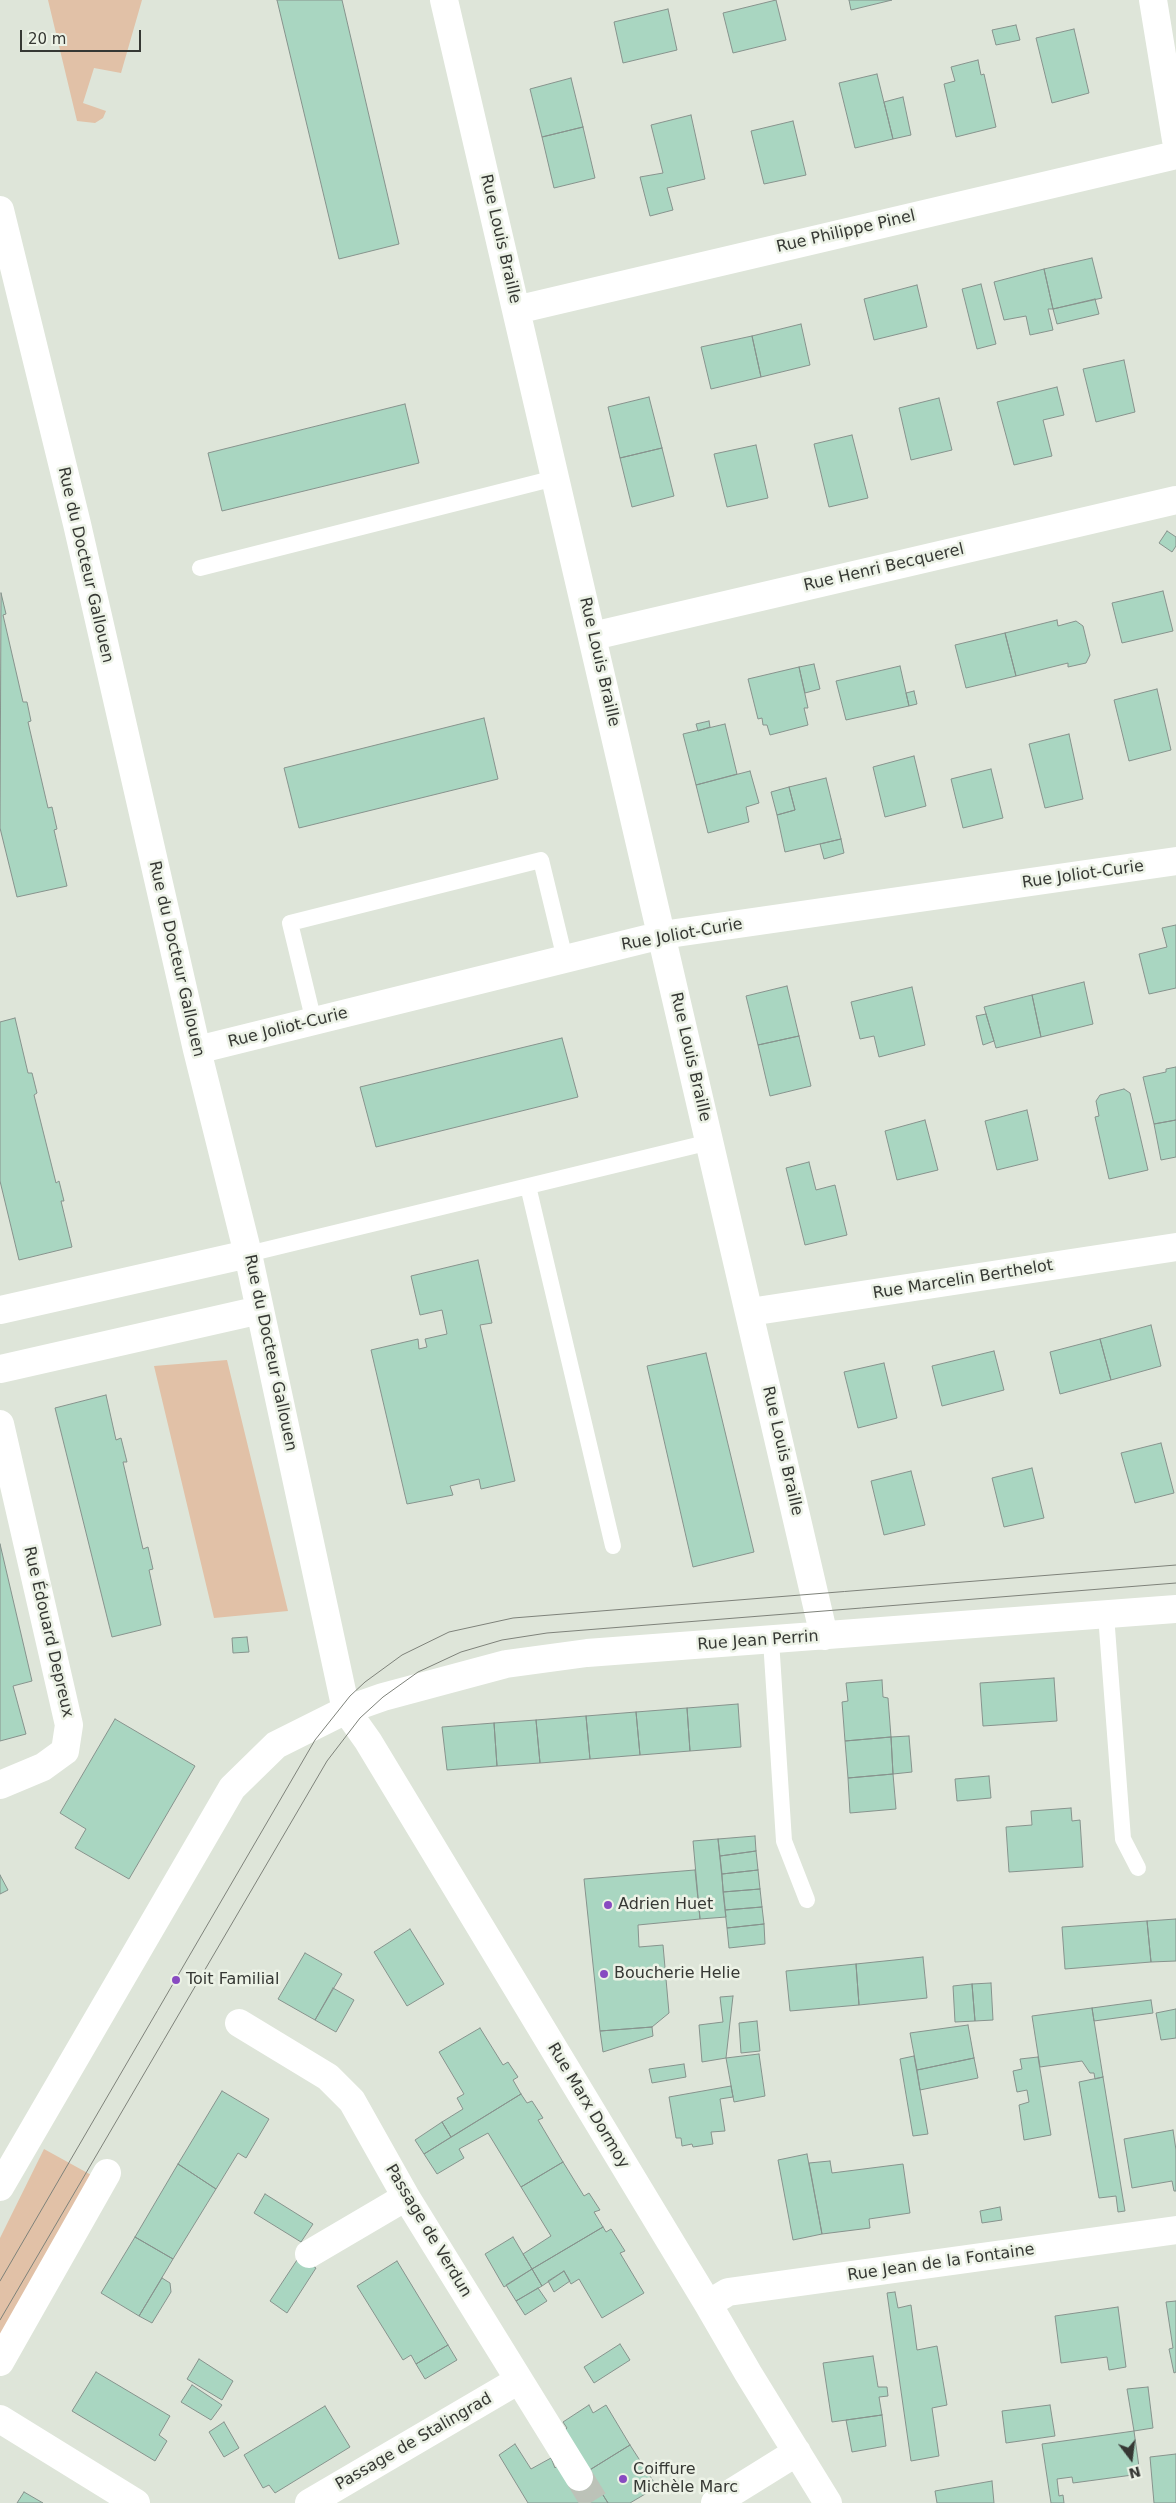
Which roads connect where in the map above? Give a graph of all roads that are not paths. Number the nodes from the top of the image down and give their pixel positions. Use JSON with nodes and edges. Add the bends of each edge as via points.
{"nodes":[{"id":1,"x":444,"y":0,"type":"edge"},
{"id":2,"x":1153,"y":0,"type":"edge"},
{"id":3,"x":1176,"y":140,"type":"edge"},
{"id":4,"x":1176,"y":155,"type":"edge"},
{"id":5,"x":0,"y":210,"type":"edge"},
{"id":6,"x":516,"y":310,"type":"junction"},
{"id":7,"x":555,"y":478,"type":"junction"},
{"id":8,"x":1176,"y":500,"type":"edge"},
{"id":9,"x":200,"y":568,"type":"dead end"},
{"id":10,"x":593,"y":636,"type":"junction"},
{"id":11,"x":1176,"y":861,"type":"edge"},
{"id":12,"x":662,"y":935,"type":"junction"},
{"id":13,"x":565,"y":959,"type":"junction"},
{"id":14,"x":314,"y":1022,"type":"junction"},
{"id":15,"x":197,"y":1050,"type":"junction"},
{"id":16,"x":710,"y":1142,"type":"junction"},
{"id":17,"x":528,"y":1186,"type":"junction"},
{"id":18,"x":1176,"y":1247,"type":"edge"},
{"id":19,"x":248,"y":1254,"type":"junction"},
{"id":20,"x":0,"y":1310,"type":"edge"},
{"id":21,"x":260,"y":1310,"type":"junction"},
{"id":22,"x":750,"y":1312,"type":"junction"},
{"id":23,"x":0,"y":1369,"type":"edge"},
{"id":24,"x":0,"y":1424,"type":"edge"},
{"id":25,"x":6,"y":1472,"type":"edge"},
{"id":26,"x":613,"y":1546,"type":"dead end"},
{"id":27,"x":1176,"y":1609,"type":"edge"},
{"id":28,"x":1106,"y":1614,"type":"junction"},
{"id":29,"x":824,"y":1636,"type":"junction"},
{"id":30,"x":771,"y":1640,"type":"junction"},
{"id":31,"x":346,"y":1710,"type":"junction"},
{"id":32,"x":0,"y":1785,"type":"edge"},
{"id":33,"x":1138,"y":1868,"type":"dead end"},
{"id":34,"x":807,"y":1900,"type":"dead end"},
{"id":35,"x":239,"y":2023,"type":"dead end"},
{"id":36,"x":107,"y":2173,"type":"dead end"},
{"id":37,"x":2,"y":2176,"type":"edge"},
{"id":38,"x":406,"y":2197,"type":"junction"},
{"id":39,"x":1176,"y":2230,"type":"edge"},
{"id":40,"x":309,"y":2254,"type":"dead end"},
{"id":41,"x":708,"y":2304,"type":"junction"},
{"id":42,"x":0,"y":2362,"type":"edge"},
{"id":43,"x":519,"y":2380,"type":"junction"},
{"id":44,"x":0,"y":2419,"type":"edge"},
{"id":45,"x":797,"y":2452,"type":"junction"},
{"id":46,"x":579,"y":2477,"type":"tunnel mouth"},
{"id":47,"x":136,"y":2503,"type":"edge"},
{"id":48,"x":309,"y":2503,"type":"edge"},
{"id":49,"x":715,"y":2503,"type":"edge"},
{"id":50,"x":828,"y":2503,"type":"edge"}],
"edges":[{"from":1,"to":6,"type":"street","name":"Rue Louis Braille"},
{"from":2,"to":3,"type":"street"},
{"from":4,"to":6,"type":"street","name":"Rue Philippe Pinel"},
{"from":5,"to":15,"type":"street","name":"Rue du Docteur Gallouen","via":[[77,524]]},
{"from":6,"to":7,"type":"street","name":"Rue Louis Braille"},
{"from":7,"to":9,"type":"lane"},
{"from":7,"to":10,"type":"street","name":"Rue Louis Braille"},
{"from":8,"to":10,"type":"street","name":"Rue Henri Becquerel"},
{"from":10,"to":12,"type":"street","name":"Rue Louis Braille"},
{"from":11,"to":12,"type":"street","name":"Rue Joliot-Curie"},
{"from":12,"to":13,"type":"street","name":"Rue Joliot-Curie"},
{"from":12,"to":16,"type":"street","name":"Rue Louis Braille"},
{"from":13,"to":14,"type":"street","name":"Rue Joliot-Curie"},
{"from":13,"to":14,"type":"lane","via":[[541,860],[415,891],[290,923]]},
{"from":14,"to":15,"type":"street","name":"Rue Joliot-Curie"},
{"from":15,"to":19,"type":"street","name":"Rue du Docteur Gallouen"},
{"from":16,"to":17,"type":"lane"},
{"from":16,"to":22,"type":"street","name":"Rue Louis Braille"},
{"from":17,"to":19,"type":"lane"},
{"from":17,"to":26,"type":"lane"},
{"from":18,"to":22,"type":"street","name":"Rue Marcelin Berthelot"},
{"from":19,"to":20,"type":"street"},
{"from":19,"to":21,"type":"street","name":"Rue du Docteur Gallouen"},
{"from":21,"to":23,"type":"street"},
{"from":21,"to":31,"type":"street","name":"Rue du Docteur Gallouen"},
{"from":22,"to":29,"type":"street","name":"Rue Louis Braille"},
{"from":24,"to":25,"type":"street","name":"Rue Édouard Depreux"},
{"from":25,"to":32,"type":"street","name":"Rue Édouard Depreux","via":[[69,1725],[65,1751],[43,1767]]},
{"from":27,"to":28,"type":"street","name":"Rue Jean Perrin"},
{"from":28,"to":29,"type":"street","name":"Rue Jean Perrin"},
{"from":28,"to":33,"type":"lane","via":[[1123,1839]]},
{"from":29,"to":30,"type":"street","name":"Rue Jean Perrin"},
{"from":30,"to":31,"type":"street","name":"Rue Jean Perrin","via":[[587,1653],[506,1664]]},
{"from":30,"to":34,"type":"lane","via":[[784,1841]]},
{"from":31,"to":37,"type":"street","name":"Rue Jean Perrin","via":[[276,1745],[232,1788],[60,2086]]},
{"from":31,"to":41,"type":"street","name":"Rue Marx Dormoy","via":[[368,1741]]},
{"from":35,"to":38,"type":"street","name":"Passage de Verdun","via":[[328,2077],[352,2101]]},
{"from":36,"to":42,"type":"street"},
{"from":38,"to":40,"type":"street"},
{"from":38,"to":43,"type":"street","name":"Passage de Verdun"},
{"from":39,"to":41,"type":"street","name":"Rue Jean de la Fontaine","via":[[728,2292]]},
{"from":41,"to":45,"type":"street","name":"Rue Marx Dormoy"},
{"from":43,"to":46,"type":"street","name":"Passage de Verdun"},
{"from":43,"to":48,"type":"street","name":"Passage de Stalingrad"},
{"from":44,"to":47,"type":"street"},
{"from":45,"to":49,"type":"street"},
{"from":45,"to":50,"type":"street","name":"Rue Marx Dormoy"}]}
